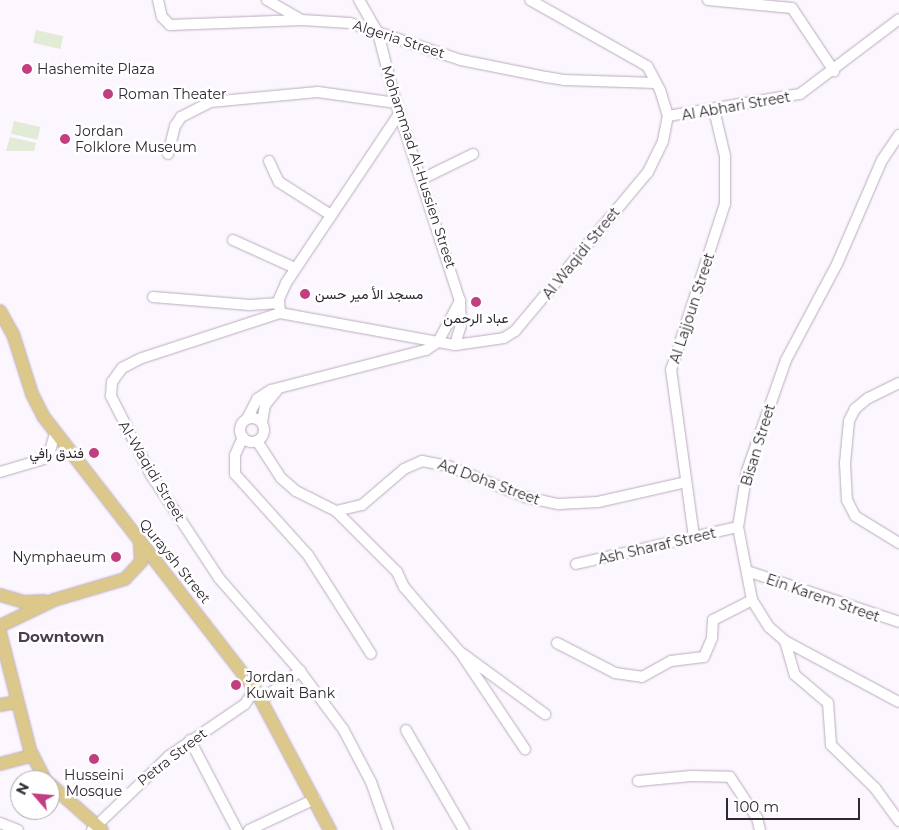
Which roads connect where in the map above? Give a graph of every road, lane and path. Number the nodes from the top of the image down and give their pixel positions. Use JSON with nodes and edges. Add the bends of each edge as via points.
{"nodes":[{"id":1,"x":158,"y":0,"type":"edge"},
{"id":2,"x":267,"y":0,"type":"edge"},
{"id":3,"x":359,"y":0,"type":"edge"},
{"id":4,"x":530,"y":0,"type":"edge"},
{"id":5,"x":708,"y":0,"type":"edge"},
{"id":6,"x":899,"y":19,"type":"edge"},
{"id":7,"x":302,"y":20,"type":"junction"},
{"id":8,"x":378,"y":33,"type":"junction"},
{"id":9,"x":834,"y":71,"type":"junction"},
{"id":10,"x":656,"y":83,"type":"junction"},
{"id":11,"x":396,"y":103,"type":"junction"},
{"id":12,"x":714,"y":110,"type":"junction"},
{"id":13,"x":400,"y":114,"type":"junction"},
{"id":14,"x":668,"y":116,"type":"junction"},
{"id":15,"x":899,"y":135,"type":"edge"},
{"id":16,"x":168,"y":154,"type":"dead end"},
{"id":17,"x":473,"y":154,"type":"dead end"},
{"id":18,"x":269,"y":161,"type":"dead end"},
{"id":19,"x":422,"y":179,"type":"junction"},
{"id":20,"x":331,"y":215,"type":"junction"},
{"id":21,"x":233,"y":240,"type":"dead end"},
{"id":22,"x":295,"y":268,"type":"junction"},
{"id":23,"x":153,"y":297,"type":"dead end"},
{"id":24,"x":460,"y":301,"type":"junction"},
{"id":25,"x":279,"y":308,"type":"junction"},
{"id":26,"x":0,"y":311,"type":"edge"},
{"id":27,"x":410,"y":335,"type":"junction"},
{"id":28,"x":438,"y":342,"type":"junction"},
{"id":29,"x":455,"y":345,"type":"junction"},
{"id":30,"x":411,"y":355,"type":"junction"},
{"id":31,"x":899,"y":383,"type":"edge"},
{"id":32,"x":280,"y":388,"type":"junction"},
{"id":33,"x":247,"y":419,"type":"junction"},
{"id":34,"x":262,"y":422,"type":"junction"},
{"id":35,"x":55,"y":433,"type":"junction"},
{"id":36,"x":243,"y":438,"type":"junction"},
{"id":37,"x":257,"y":441,"type":"junction"},
{"id":38,"x":0,"y":472,"type":"edge"},
{"id":39,"x":686,"y":482,"type":"junction"},
{"id":40,"x":336,"y":512,"type":"junction"},
{"id":41,"x":738,"y":527,"type":"junction"},
{"id":42,"x":694,"y":537,"type":"junction"},
{"id":43,"x":139,"y":540,"type":"junction"},
{"id":44,"x":899,"y":543,"type":"edge"},
{"id":45,"x":576,"y":564,"type":"dead end"},
{"id":46,"x":747,"y":571,"type":"junction"},
{"id":47,"x":0,"y":595,"type":"edge"},
{"id":48,"x":54,"y":600,"type":"junction"},
{"id":49,"x":752,"y":600,"type":"junction"},
{"id":50,"x":899,"y":622,"type":"edge"},
{"id":51,"x":0,"y":626,"type":"edge"},
{"id":52,"x":0,"y":632,"type":"edge"},
{"id":53,"x":785,"y":641,"type":"junction"},
{"id":54,"x":557,"y":643,"type":"dead end"},
{"id":55,"x":460,"y":652,"type":"junction"},
{"id":56,"x":371,"y":654,"type":"dead end"},
{"id":57,"x":300,"y":671,"type":"junction"},
{"id":58,"x":258,"y":694,"type":"junction"},
{"id":59,"x":17,"y":702,"type":"junction"},
{"id":60,"x":899,"y":702,"type":"edge"},
{"id":61,"x":0,"y":705,"type":"edge"},
{"id":62,"x":545,"y":714,"type":"dead end"},
{"id":63,"x":406,"y":730,"type":"dead end"},
{"id":64,"x":190,"y":740,"type":"junction"},
{"id":65,"x":525,"y":749,"type":"dead end"},
{"id":66,"x":33,"y":755,"type":"junction"},
{"id":67,"x":0,"y":764,"type":"edge"},
{"id":68,"x":41,"y":770,"type":"edge"},
{"id":69,"x":638,"y":781,"type":"dead end"},
{"id":70,"x":60,"y":794,"type":"edge"},
{"id":71,"x":315,"y":799,"type":"junction"},
{"id":72,"x":899,"y":821,"type":"edge"},
{"id":73,"x":0,"y":823,"type":"edge"},
{"id":74,"x":760,"y":826,"type":"edge"},
{"id":75,"x":97,"y":829,"type":"edge"},
{"id":76,"x":18,"y":830,"type":"edge"},
{"id":77,"x":237,"y":830,"type":"edge"},
{"id":78,"x":249,"y":830,"type":"edge"},
{"id":79,"x":330,"y":830,"type":"edge"},
{"id":80,"x":388,"y":830,"type":"edge"},
{"id":81,"x":464,"y":830,"type":"edge"}],
"edges":[{"from":1,"to":7,"type":"street","name":"Algeria Street","via":[[166,23],[176,26]]},
{"from":2,"to":7,"type":"street"},
{"from":3,"to":8,"type":"street","name":"Mohammad Al-Hussien Street"},
{"from":4,"to":10,"type":"street","via":[[638,60],[647,66]]},
{"from":5,"to":9,"type":"street","via":[[792,8]]},
{"from":6,"to":9,"type":"street","name":"Al Abhari Street"},
{"from":7,"to":8,"type":"street","name":"Algeria Street","via":[[350,23]]},
{"from":8,"to":10,"type":"street","name":"Algeria Street","via":[[461,60],[564,80]]},
{"from":8,"to":11,"type":"street","name":"Mohammad Al-Hussien Street"},
{"from":9,"to":12,"type":"street","name":"Al Abhari Street","via":[[800,94]]},
{"from":10,"to":14,"type":"street"},
{"from":11,"to":13,"type":"street","name":"Mohammad Al-Hussien Street"},
{"from":11,"to":16,"type":"street","via":[[318,92],[210,102],[181,117],[175,126]]},
{"from":12,"to":14,"type":"street","name":"Al Abhari Street"},
{"from":12,"to":39,"type":"street","name":"Al Lajjoun Street","via":[[725,156],[725,204],[671,370]]},
{"from":13,"to":19,"type":"street","name":"Mohammad Al-Hussien Street"},
{"from":13,"to":20,"type":"street"},
{"from":14,"to":29,"type":"street","name":"Al Waqidi Street","via":[[663,141],[648,172],[529,318],[504,338]]},
{"from":15,"to":41,"type":"street","name":"Bisan Street","via":[[882,160],[844,251],[786,360],[747,471]]},
{"from":17,"to":19,"type":"street"},
{"from":18,"to":20,"type":"street","via":[[278,182]]},
{"from":19,"to":24,"type":"street","name":"Mohammad Al-Hussien Street"},
{"from":20,"to":22,"type":"street"},
{"from":21,"to":22,"type":"street"},
{"from":22,"to":25,"type":"street"},
{"from":23,"to":25,"type":"street"},
{"from":24,"to":28,"type":"street"},
{"from":24,"to":29,"type":"street","name":"Mohammad Al-Hussien Street","via":[[461,325]]},
{"from":25,"to":27,"type":"street","name":"Al-Waqidi Street"},
{"from":25,"to":57,"type":"street","name":"Al-Waqidi Street","via":[[129,364],[114,377],[111,396],[151,475],[210,566]]},
{"from":26,"to":35,"type":"main road","name":"Quraysh Street","via":[[13,334],[32,394]]},
{"from":27,"to":28,"type":"street","name":"Al-Waqidi Street"},
{"from":27,"to":30,"type":"street"},
{"from":28,"to":29,"type":"street","name":"Al-Waqidi Street"},
{"from":28,"to":30,"type":"street"},
{"from":30,"to":32,"type":"street"},
{"from":31,"to":44,"type":"street","via":[[868,398],[854,409],[849,421],[845,463],[847,500],[855,516]]},
{"from":32,"to":33,"type":"street","via":[[257,399]]},
{"from":32,"to":34,"type":"street","via":[[265,405]]},
{"from":33,"to":34,"type":"street"},
{"from":33,"to":36,"type":"street","via":[[241,425]]},
{"from":34,"to":37,"type":"street","via":[[264,432]]},
{"from":35,"to":38,"type":"street","via":[[44,459]]},
{"from":35,"to":43,"type":"main road","name":"Quraysh Street"},
{"from":36,"to":37,"type":"street","via":[[249,442]]},
{"from":36,"to":56,"type":"street","via":[[235,456],[235,474],[308,555]]},
{"from":37,"to":40,"type":"street","via":[[281,478],[296,491]]},
{"from":39,"to":40,"type":"street","name":"Ad Doha Street","via":[[598,502],[559,504],[525,497],[448,466],[422,460],[404,469],[362,505]]},
{"from":39,"to":42,"type":"street","name":"Al Lajjoun Street"},
{"from":40,"to":55,"type":"street","via":[[397,572],[404,588]]},
{"from":41,"to":42,"type":"street","name":"Ash Sharaf Street"},
{"from":41,"to":46,"type":"street","name":"Bisan Street"},
{"from":42,"to":45,"type":"street","name":"Ash Sharaf Street"},
{"from":43,"to":48,"type":"main road","via":[[142,562],[125,579]]},
{"from":43,"to":58,"type":"main road","name":"Quraysh Street"},
{"from":46,"to":49,"type":"street","name":"Bisan Street"},
{"from":46,"to":50,"type":"street","name":"Ein Karem Street"},
{"from":47,"to":48,"type":"main road","via":[[25,602]]},
{"from":48,"to":51,"type":"main road"},
{"from":49,"to":53,"type":"street","name":"Bisan Street","via":[[760,617]]},
{"from":49,"to":54,"type":"street","via":[[713,620],[712,638],[704,657],[671,661],[642,677],[615,673]]},
{"from":52,"to":59,"type":"main road"},
{"from":53,"to":60,"type":"street","name":"Bisan Street"},
{"from":53,"to":72,"type":"street","via":[[795,675],[828,704],[831,745],[875,788]]},
{"from":55,"to":62,"type":"street"},
{"from":55,"to":65,"type":"street"},
{"from":57,"to":58,"type":"street","name":"Petra Street"},
{"from":57,"to":80,"type":"street","name":"Al-Waqidi Street","via":[[343,729],[364,767]]},
{"from":58,"to":64,"type":"street","name":"Petra Street"},
{"from":58,"to":71,"type":"main road","name":"Quraysh Street"},
{"from":59,"to":61,"type":"main road"},
{"from":59,"to":66,"type":"main road"},
{"from":63,"to":81,"type":"street"},
{"from":64,"to":75,"type":"street","name":"Petra Street","via":[[137,785]]},
{"from":64,"to":77,"type":"street"},
{"from":66,"to":67,"type":"main road"},
{"from":66,"to":68,"type":"main road"},
{"from":69,"to":74,"type":"street","via":[[725,776],[733,780],[738,794]]},
{"from":70,"to":75,"type":"main road"},
{"from":71,"to":78,"type":"street"},
{"from":71,"to":79,"type":"main road","name":"Quraysh Street"},
{"from":73,"to":76,"type":"street"}]}
